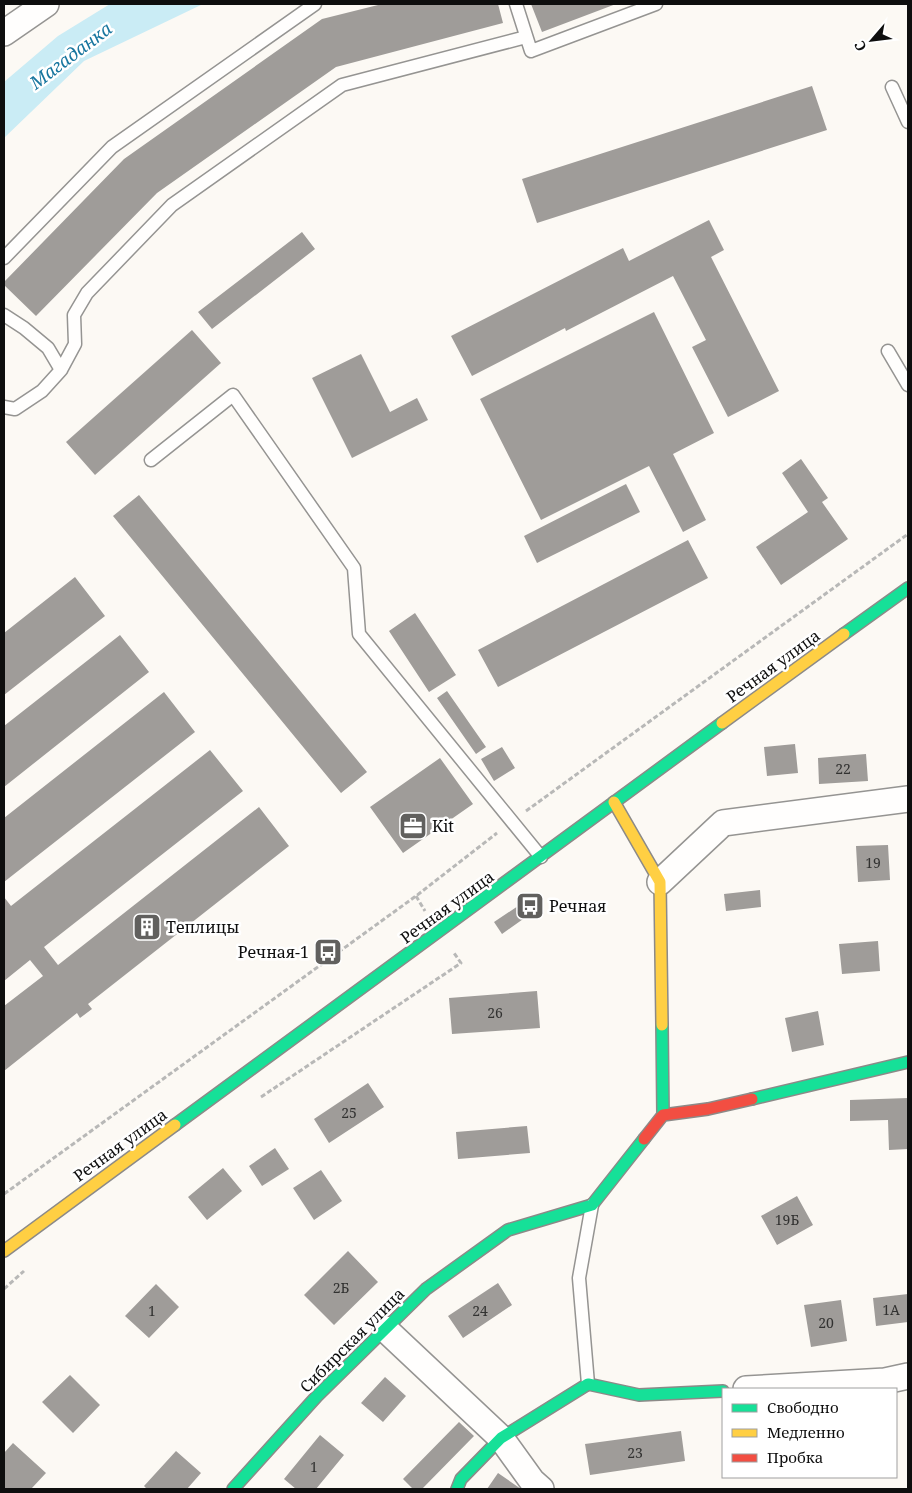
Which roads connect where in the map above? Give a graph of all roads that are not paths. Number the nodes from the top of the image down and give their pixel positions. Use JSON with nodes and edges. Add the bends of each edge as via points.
{"nodes":[{"id":1,"x":46,"y":4,"type":"edge"},
{"id":2,"x":315,"y":4,"type":"edge"},
{"id":3,"x":516,"y":4,"type":"edge"},
{"id":4,"x":656,"y":4,"type":"edge"},
{"id":5,"x":4,"y":33,"type":"edge"},
{"id":6,"x":526,"y":37,"type":"junction"},
{"id":7,"x":892,"y":87,"type":"dead end"},
{"id":8,"x":908,"y":122,"type":"edge"},
{"id":9,"x":4,"y":258,"type":"edge"},
{"id":10,"x":4,"y":315,"type":"edge"},
{"id":11,"x":888,"y":351,"type":"dead end"},
{"id":12,"x":61,"y":370,"type":"junction"},
{"id":13,"x":908,"y":385,"type":"edge"},
{"id":14,"x":4,"y":407,"type":"edge"},
{"id":15,"x":151,"y":460,"type":"dead end"},
{"id":16,"x":908,"y":588,"type":"edge"},
{"id":17,"x":908,"y":799,"type":"edge"},
{"id":18,"x":614,"y":802,"type":"junction"},
{"id":19,"x":541,"y":857,"type":"junction"},
{"id":20,"x":660,"y":882,"type":"junction"},
{"id":21,"x":908,"y":1062,"type":"edge"},
{"id":22,"x":662,"y":1115,"type":"junction"},
{"id":23,"x":592,"y":1205,"type":"junction"},
{"id":24,"x":4,"y":1251,"type":"edge"},
{"id":25,"x":385,"y":1329,"type":"junction"},
{"id":26,"x":908,"y":1376,"type":"edge"},
{"id":27,"x":588,"y":1384,"type":"junction"},
{"id":28,"x":763,"y":1388,"type":"edge"},
{"id":29,"x":722,"y":1390,"type":"edge"},
{"id":30,"x":501,"y":1438,"type":"junction"},
{"id":31,"x":233,"y":1489,"type":"edge"},
{"id":32,"x":457,"y":1489,"type":"edge"},
{"id":33,"x":541,"y":1489,"type":"edge"}],
"edges":[{"from":1,"to":5,"type":"street"},
{"from":2,"to":9,"type":"lane","via":[[112,147]]},
{"from":3,"to":6,"type":"lane"},
{"from":4,"to":6,"type":"lane","via":[[532,50]]},
{"from":6,"to":12,"type":"lane","via":[[342,85],[172,205],[87,293],[74,315],[75,344]]},
{"from":7,"to":8,"type":"lane"},
{"from":10,"to":12,"type":"lane","via":[[48,348]]},
{"from":11,"to":13,"type":"lane"},
{"from":12,"to":14,"type":"lane","via":[[42,391],[15,409]]},
{"from":15,"to":19,"type":"lane","via":[[233,395],[354,568],[358,634]]},
{"from":16,"to":18,"type":"street","name":"Речная улица"},
{"from":17,"to":20,"type":"street","via":[[722,823]]},
{"from":18,"to":19,"type":"street","name":"Речная улица"},
{"from":18,"to":20,"type":"street"},
{"from":19,"to":24,"type":"street","name":"Речная улица"},
{"from":20,"to":22,"type":"street"},
{"from":21,"to":22,"type":"street","via":[[708,1109]]},
{"from":22,"to":23,"type":"street"},
{"from":23,"to":25,"type":"street","name":"Сибирская улица","via":[[508,1230],[426,1289]]},
{"from":23,"to":27,"type":"lane","via":[[579,1278]]},
{"from":25,"to":30,"type":"street"},
{"from":25,"to":31,"type":"street","name":"Сибирская улица","via":[[317,1396]]},
{"from":26,"to":28,"type":"street","via":[[885,1381]]},
{"from":27,"to":29,"type":"street","via":[[639,1395]]},
{"from":27,"to":30,"type":"street"},
{"from":30,"to":32,"type":"street","via":[[461,1479]]},
{"from":30,"to":33,"type":"street"}]}
